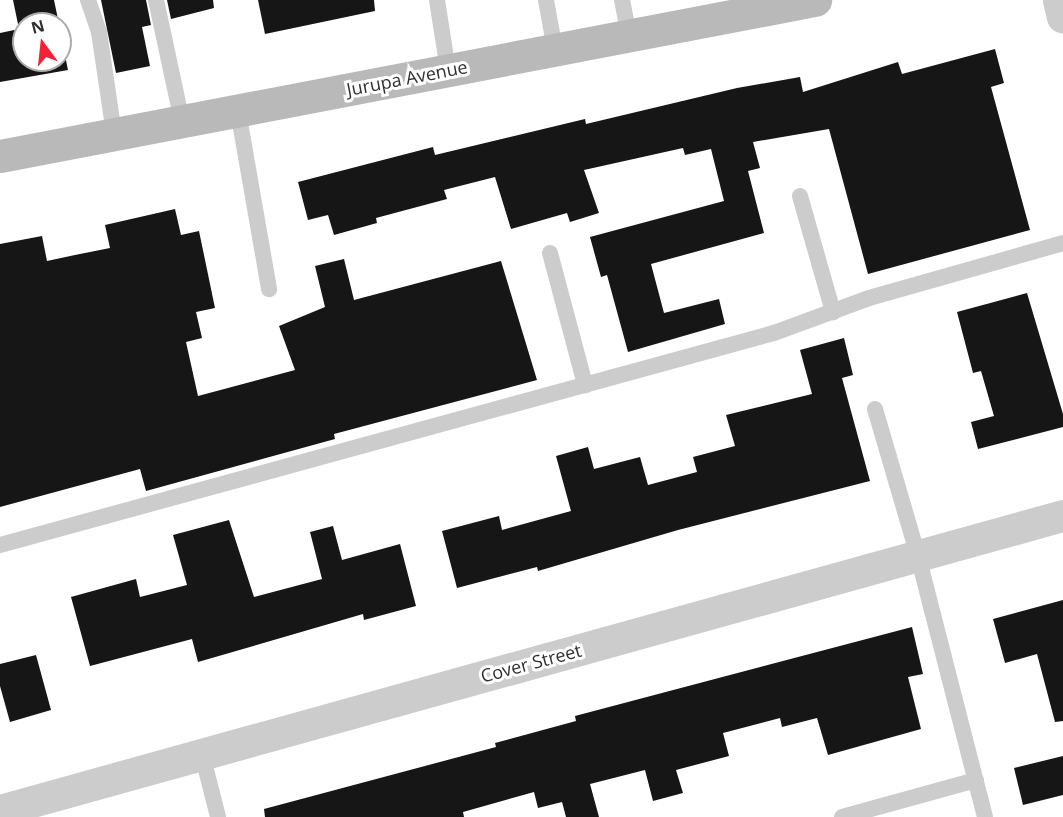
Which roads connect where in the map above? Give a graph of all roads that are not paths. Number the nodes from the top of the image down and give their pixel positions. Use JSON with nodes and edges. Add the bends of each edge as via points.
{"nodes":[{"id":1,"x":88,"y":0,"type":"edge"},
{"id":2,"x":156,"y":0,"type":"edge"},
{"id":3,"x":436,"y":0,"type":"edge"},
{"id":4,"x":546,"y":0,"type":"edge"},
{"id":5,"x":622,"y":0,"type":"edge"},
{"id":6,"x":814,"y":0,"type":"edge"},
{"id":7,"x":1059,"y":0,"type":"edge"},
{"id":8,"x":1063,"y":17,"type":"edge"},
{"id":9,"x":629,"y":36,"type":"junction"},
{"id":10,"x":555,"y":50,"type":"junction"},
{"id":11,"x":448,"y":70,"type":"junction"},
{"id":12,"x":238,"y":111,"type":"junction"},
{"id":13,"x":182,"y":121,"type":"junction"},
{"id":14,"x":114,"y":134,"type":"junction"},
{"id":15,"x":0,"y":156,"type":"edge"},
{"id":16,"x":800,"y":196,"type":"dead end"},
{"id":17,"x":1063,"y":243,"type":"edge"},
{"id":18,"x":550,"y":253,"type":"dead end"},
{"id":19,"x":269,"y":289,"type":"dead end"},
{"id":20,"x":833,"y":312,"type":"junction"},
{"id":21,"x":585,"y":385,"type":"junction"},
{"id":22,"x":875,"y":409,"type":"dead end"},
{"id":23,"x":1063,"y":516,"type":"edge"},
{"id":24,"x":0,"y":545,"type":"edge"},
{"id":25,"x":918,"y":556,"type":"junction"},
{"id":26,"x":202,"y":754,"type":"junction"},
{"id":27,"x":976,"y":780,"type":"junction"},
{"id":28,"x":0,"y":811,"type":"edge"},
{"id":29,"x":218,"y":817,"type":"edge"},
{"id":30,"x":842,"y":817,"type":"edge"},
{"id":31,"x":985,"y":817,"type":"edge"}],
"edges":[{"from":1,"to":14,"type":"lane","via":[[99,32]]},
{"from":2,"to":13,"type":"lane"},
{"from":3,"to":11,"type":"lane"},
{"from":4,"to":10,"type":"lane"},
{"from":5,"to":9,"type":"lane"},
{"from":6,"to":9,"type":"main road","name":"Jurupa Avenue"},
{"from":7,"to":8,"type":"street"},
{"from":9,"to":10,"type":"main road","name":"Jurupa Avenue"},
{"from":10,"to":11,"type":"main road","name":"Jurupa Avenue"},
{"from":11,"to":12,"type":"main road","name":"Jurupa Avenue"},
{"from":12,"to":13,"type":"main road","name":"Jurupa Avenue"},
{"from":12,"to":19,"type":"lane"},
{"from":13,"to":14,"type":"main road","name":"Jurupa Avenue"},
{"from":14,"to":15,"type":"main road","name":"Jurupa Avenue"},
{"from":16,"to":20,"type":"lane"},
{"from":17,"to":20,"type":"lane"},
{"from":18,"to":21,"type":"lane"},
{"from":20,"to":21,"type":"lane","via":[[774,333]]},
{"from":21,"to":24,"type":"lane"},
{"from":22,"to":25,"type":"lane"},
{"from":23,"to":25,"type":"street","name":"Cover Street"},
{"from":25,"to":26,"type":"street","name":"Cover Street"},
{"from":25,"to":27,"type":"lane"},
{"from":26,"to":28,"type":"street","name":"Cover Street"},
{"from":26,"to":29,"type":"lane"},
{"from":27,"to":30,"type":"lane"},
{"from":27,"to":31,"type":"lane"}]}
